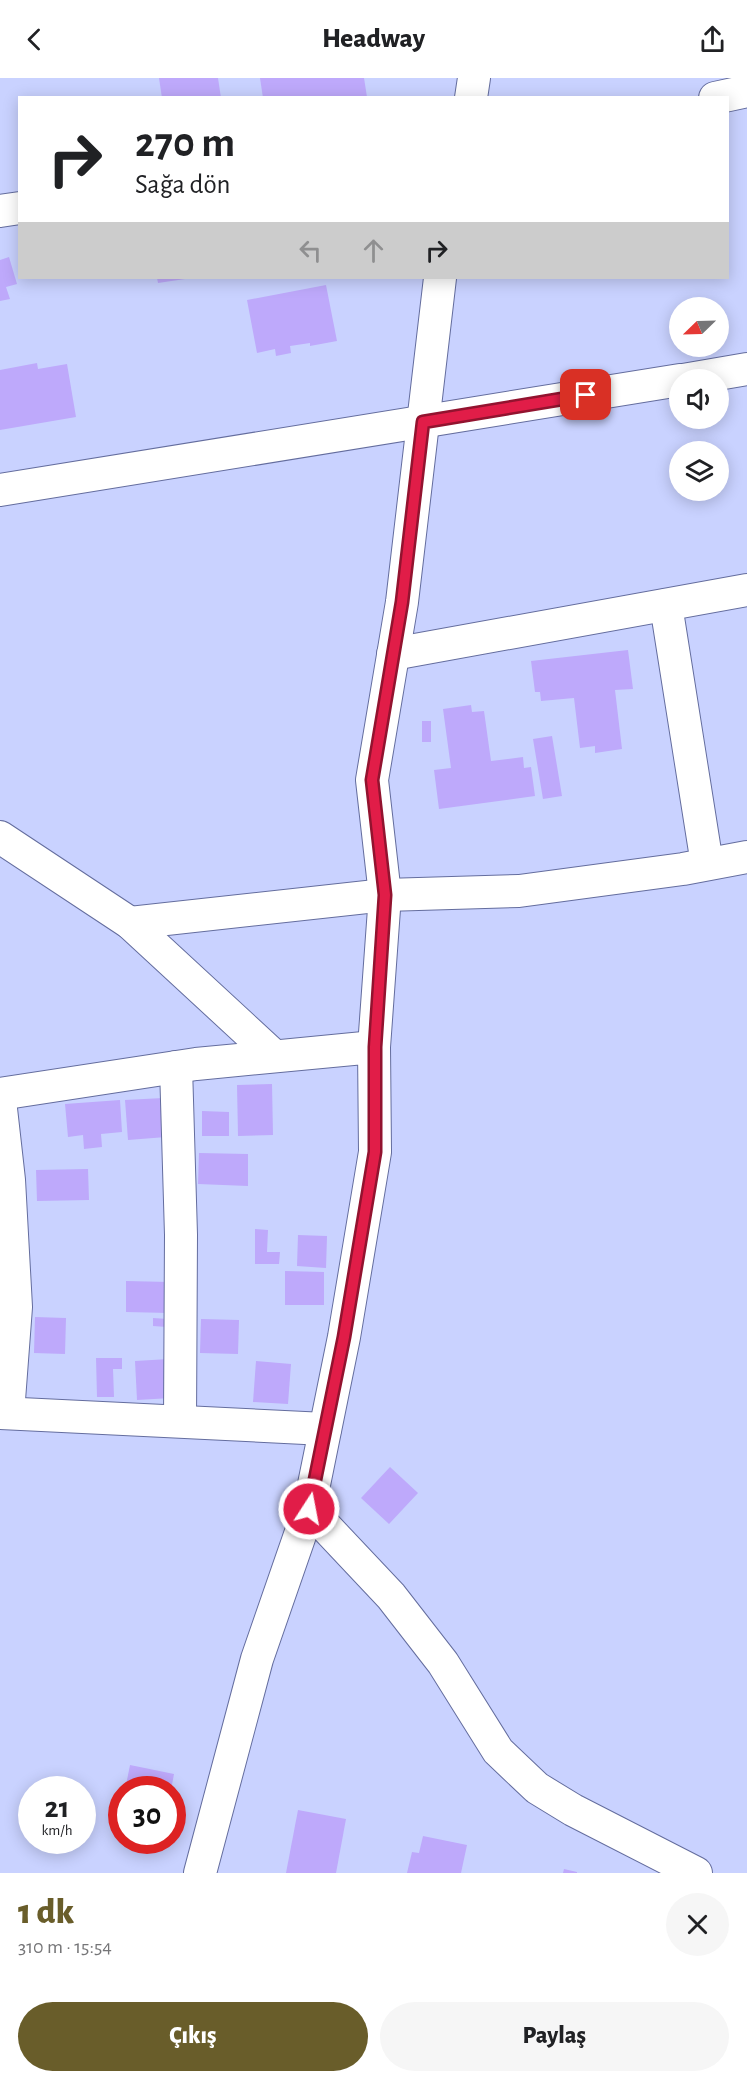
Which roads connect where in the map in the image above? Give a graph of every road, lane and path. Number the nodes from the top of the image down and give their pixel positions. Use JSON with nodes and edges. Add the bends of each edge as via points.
{"nodes":[{"id":1,"x":474,"y":78,"type":"edge"},
{"id":2,"x":747,"y":91,"type":"edge"},
{"id":3,"x":471,"y":96,"type":"edge"},
{"id":4,"x":724,"y":96,"type":"edge"},
{"id":5,"x":18,"y":208,"type":"edge"},
{"id":6,"x":0,"y":211,"type":"edge"},
{"id":7,"x":440,"y":279,"type":"edge"},
{"id":8,"x":747,"y":369,"type":"edge"},
{"id":9,"x":729,"y":372,"type":"edge"},
{"id":10,"x":669,"y":382,"type":"edge"},
{"id":11,"x":423,"y":422,"type":"junction"},
{"id":12,"x":0,"y":490,"type":"edge"},
{"id":13,"x":747,"y":591,"type":"edge"},
{"id":14,"x":666,"y":605,"type":"junction"},
{"id":15,"x":393,"y":654,"type":"junction"},
{"id":16,"x":0,"y":837,"type":"edge"},
{"id":17,"x":747,"y":857,"type":"edge"},
{"id":18,"x":707,"y":864,"type":"junction"},
{"id":19,"x":385,"y":895,"type":"junction"},
{"id":20,"x":130,"y":923,"type":"junction"},
{"id":21,"x":375,"y":1047,"type":"junction"},
{"id":22,"x":274,"y":1056,"type":"junction"},
{"id":23,"x":176,"y":1067,"type":"junction"},
{"id":24,"x":0,"y":1094,"type":"edge"},
{"id":25,"x":0,"y":1100,"type":"edge"},
{"id":26,"x":4,"y":1413,"type":"edge"},
{"id":27,"x":180,"y":1421,"type":"junction"},
{"id":28,"x":325,"y":1429,"type":"junction"},
{"id":29,"x":309,"y":1509,"type":"junction"},
{"id":30,"x":200,"y":1873,"type":"edge"},
{"id":31,"x":696,"y":1873,"type":"edge"}],
"edges":[{"from":1,"to":3,"type":"street"},
{"from":2,"to":4,"type":"street"},
{"from":5,"to":6,"type":"street"},
{"from":7,"to":11,"type":"street"},
{"from":8,"to":9,"type":"street"},
{"from":10,"to":11,"type":"street"},
{"from":11,"to":12,"type":"street"},
{"from":11,"to":15,"type":"street"},
{"from":13,"to":14,"type":"street"},
{"from":14,"to":15,"type":"street"},
{"from":14,"to":18,"type":"street"},
{"from":15,"to":19,"type":"street","via":[[372,780]]},
{"from":16,"to":20,"type":"street"},
{"from":17,"to":18,"type":"street"},
{"from":18,"to":19,"type":"street","via":[[519,891]]},
{"from":19,"to":20,"type":"street"},
{"from":19,"to":21,"type":"street"},
{"from":20,"to":22,"type":"street"},
{"from":21,"to":22,"type":"street"},
{"from":21,"to":28,"type":"street","via":[[375,1152]]},
{"from":22,"to":23,"type":"street"},
{"from":23,"to":24,"type":"street"},
{"from":23,"to":27,"type":"street","via":[[181,1235]]},
{"from":25,"to":26,"type":"street","via":[[16,1307]]},
{"from":26,"to":27,"type":"street"},
{"from":27,"to":28,"type":"street"},
{"from":28,"to":29,"type":"street"},
{"from":29,"to":30,"type":"street","via":[[257,1659]]},
{"from":29,"to":31,"type":"street","via":[[398,1605],[443,1663],[498,1751],[537,1788]]}]}
